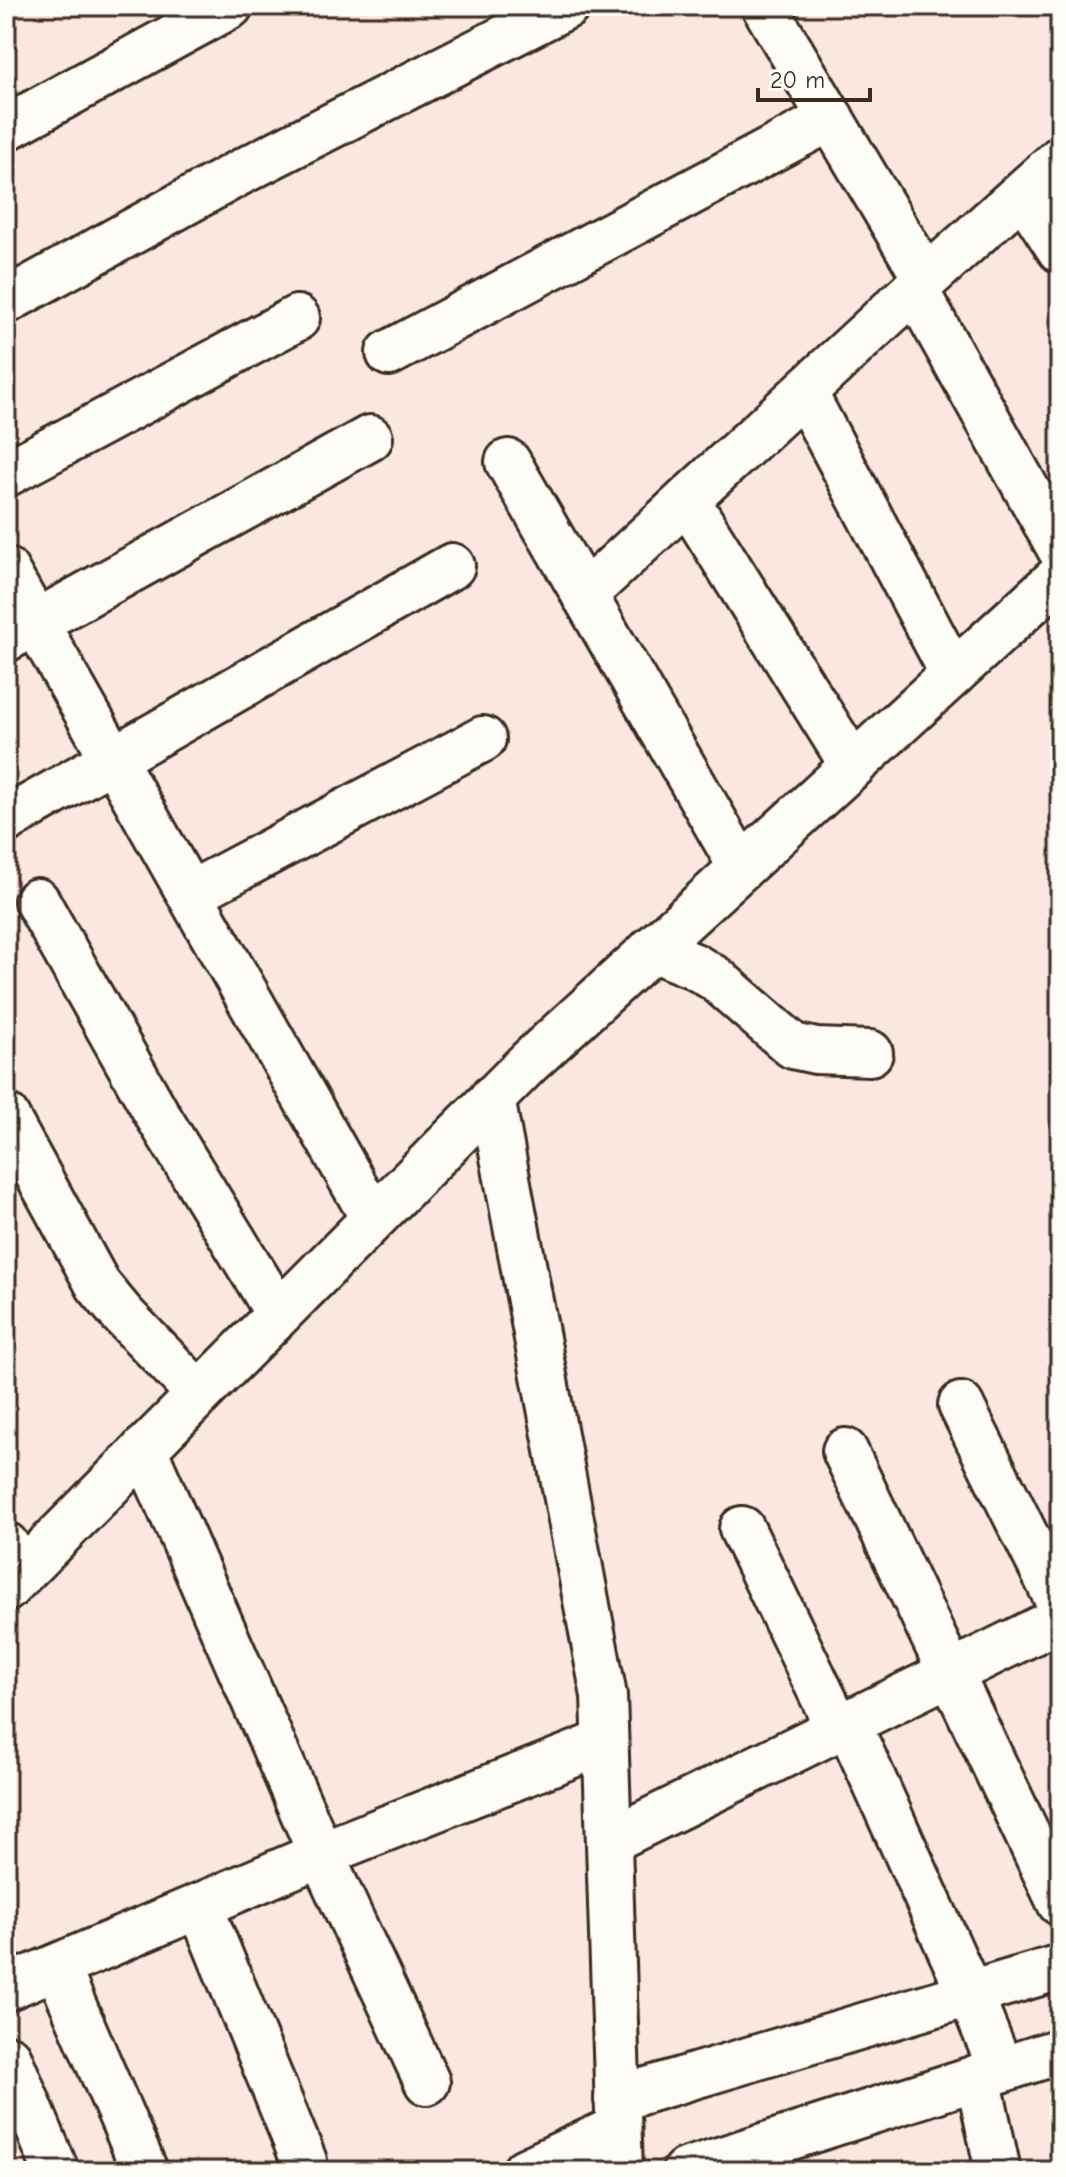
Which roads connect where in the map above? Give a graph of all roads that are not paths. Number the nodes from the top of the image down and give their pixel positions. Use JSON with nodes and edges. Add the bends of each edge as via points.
{"nodes":[{"id":1,"x":230,"y":6,"type":"edge"},
{"id":2,"x":567,"y":6,"type":"edge"},
{"id":3,"x":764,"y":6,"type":"edge"},
{"id":4,"x":831,"y":118,"type":"junction"},
{"id":5,"x":6,"y":128,"type":"edge"},
{"id":6,"x":1060,"y":159,"type":"edge"},
{"id":7,"x":1023,"y":193,"type":"junction"},
{"id":8,"x":1060,"y":250,"type":"edge"},
{"id":9,"x":921,"y":284,"type":"junction"},
{"id":10,"x":6,"y":301,"type":"edge"},
{"id":11,"x":297,"y":318,"type":"dead end"},
{"id":12,"x":389,"y":353,"type":"dead end"},
{"id":13,"x":804,"y":392,"type":"junction"},
{"id":14,"x":370,"y":438,"type":"dead end"},
{"id":15,"x":508,"y":462,"type":"dead end"},
{"id":16,"x":6,"y":474,"type":"edge"},
{"id":17,"x":687,"y":500,"type":"junction"},
{"id":18,"x":1060,"y":549,"type":"edge"},
{"id":19,"x":452,"y":566,"type":"dead end"},
{"id":20,"x":6,"y":570,"type":"edge"},
{"id":21,"x":1060,"y":576,"type":"edge"},
{"id":22,"x":584,"y":595,"type":"junction"},
{"id":23,"x":21,"y":630,"type":"edge"},
{"id":24,"x":953,"y":674,"type":"junction"},
{"id":25,"x":483,"y":739,"type":"dead end"},
{"id":26,"x":113,"y":760,"type":"junction"},
{"id":27,"x":853,"y":766,"type":"junction"},
{"id":28,"x":6,"y":820,"type":"edge"},
{"id":29,"x":741,"y":867,"type":"junction"},
{"id":30,"x":190,"y":894,"type":"junction"},
{"id":31,"x":37,"y":901,"type":"dead end"},
{"id":32,"x":652,"y":949,"type":"junction"},
{"id":33,"x":870,"y":1053,"type":"dead end"},
{"id":34,"x":492,"y":1098,"type":"junction"},
{"id":35,"x":6,"y":1116,"type":"edge"},
{"id":36,"x":373,"y":1218,"type":"junction"},
{"id":37,"x":278,"y":1313,"type":"junction"},
{"id":38,"x":199,"y":1394,"type":"junction"},
{"id":39,"x":961,"y":1405,"type":"dead end"},
{"id":40,"x":144,"y":1449,"type":"junction"},
{"id":41,"x":845,"y":1451,"type":"dead end"},
{"id":42,"x":742,"y":1529,"type":"dead end"},
{"id":43,"x":12,"y":1568,"type":"edge"},
{"id":44,"x":1060,"y":1605,"type":"edge"},
{"id":45,"x":1060,"y":1619,"type":"edge"},
{"id":46,"x":951,"y":1674,"type":"junction"},
{"id":47,"x":843,"y":1726,"type":"junction"},
{"id":48,"x":605,"y":1742,"type":"junction"},
{"id":49,"x":609,"y":1841,"type":"junction"},
{"id":50,"x":321,"y":1854,"type":"junction"},
{"id":51,"x":1060,"y":1903,"type":"edge"},
{"id":52,"x":200,"y":1906,"type":"junction"},
{"id":53,"x":57,"y":1967,"type":"junction"},
{"id":54,"x":1060,"y":1967,"type":"edge"},
{"id":55,"x":6,"y":1988,"type":"edge"},
{"id":56,"x":970,"y":1994,"type":"junction"},
{"id":57,"x":1060,"y":2051,"type":"edge"},
{"id":58,"x":9,"y":2058,"type":"dead end"},
{"id":59,"x":989,"y":2074,"type":"junction"},
{"id":60,"x":427,"y":2082,"type":"dead end"},
{"id":61,"x":618,"y":2114,"type":"junction"},
{"id":62,"x":304,"y":2161,"type":"dead end"},
{"id":63,"x":56,"y":2171,"type":"edge"},
{"id":64,"x":145,"y":2171,"type":"edge"},
{"id":65,"x":525,"y":2171,"type":"edge"},
{"id":66,"x":620,"y":2171,"type":"edge"},
{"id":67,"x":685,"y":2171,"type":"edge"},
{"id":68,"x":998,"y":2171,"type":"edge"}],
"edges":[{"from":1,"to":5,"type":"street"},
{"from":2,"to":10,"type":"street","via":[[237,174]]},
{"from":3,"to":4,"type":"street"},
{"from":4,"to":9,"type":"street"},
{"from":4,"to":12,"type":"street"},
{"from":6,"to":7,"type":"street"},
{"from":7,"to":8,"type":"street"},
{"from":7,"to":9,"type":"street"},
{"from":9,"to":13,"type":"street"},
{"from":9,"to":18,"type":"street"},
{"from":11,"to":16,"type":"street"},
{"from":13,"to":17,"type":"street"},
{"from":13,"to":24,"type":"street"},
{"from":14,"to":23,"type":"street"},
{"from":15,"to":22,"type":"street"},
{"from":17,"to":22,"type":"street"},
{"from":17,"to":27,"type":"street"},
{"from":19,"to":26,"type":"street"},
{"from":20,"to":23,"type":"street"},
{"from":21,"to":24,"type":"street"},
{"from":22,"to":29,"type":"street"},
{"from":23,"to":26,"type":"street"},
{"from":24,"to":27,"type":"street"},
{"from":25,"to":30,"type":"street"},
{"from":26,"to":28,"type":"street"},
{"from":26,"to":30,"type":"street"},
{"from":27,"to":29,"type":"street"},
{"from":29,"to":32,"type":"street"},
{"from":30,"to":36,"type":"street"},
{"from":31,"to":37,"type":"street","via":[[158,1116]]},
{"from":32,"to":33,"type":"street","via":[[716,979],[793,1046]]},
{"from":32,"to":34,"type":"street"},
{"from":34,"to":36,"type":"street"},
{"from":34,"to":48,"type":"street","via":[[604,1696]]},
{"from":35,"to":38,"type":"street","via":[[98,1285]]},
{"from":36,"to":37,"type":"street"},
{"from":37,"to":38,"type":"street"},
{"from":38,"to":40,"type":"street"},
{"from":39,"to":44,"type":"street"},
{"from":40,"to":43,"type":"street"},
{"from":40,"to":50,"type":"street"},
{"from":41,"to":46,"type":"street"},
{"from":42,"to":47,"type":"street"},
{"from":45,"to":46,"type":"street"},
{"from":46,"to":47,"type":"street"},
{"from":46,"to":51,"type":"street"},
{"from":47,"to":49,"type":"street"},
{"from":47,"to":56,"type":"street"},
{"from":48,"to":49,"type":"street"},
{"from":48,"to":50,"type":"street"},
{"from":49,"to":61,"type":"street"},
{"from":50,"to":52,"type":"street"},
{"from":50,"to":60,"type":"street"},
{"from":52,"to":53,"type":"street"},
{"from":52,"to":62,"type":"street"},
{"from":53,"to":55,"type":"street"},
{"from":53,"to":64,"type":"street"},
{"from":54,"to":56,"type":"street"},
{"from":56,"to":59,"type":"street"},
{"from":56,"to":61,"type":"street"},
{"from":57,"to":59,"type":"street"},
{"from":58,"to":63,"type":"street"},
{"from":59,"to":67,"type":"street"},
{"from":59,"to":68,"type":"street"},
{"from":61,"to":65,"type":"street"},
{"from":61,"to":66,"type":"street"}]}
